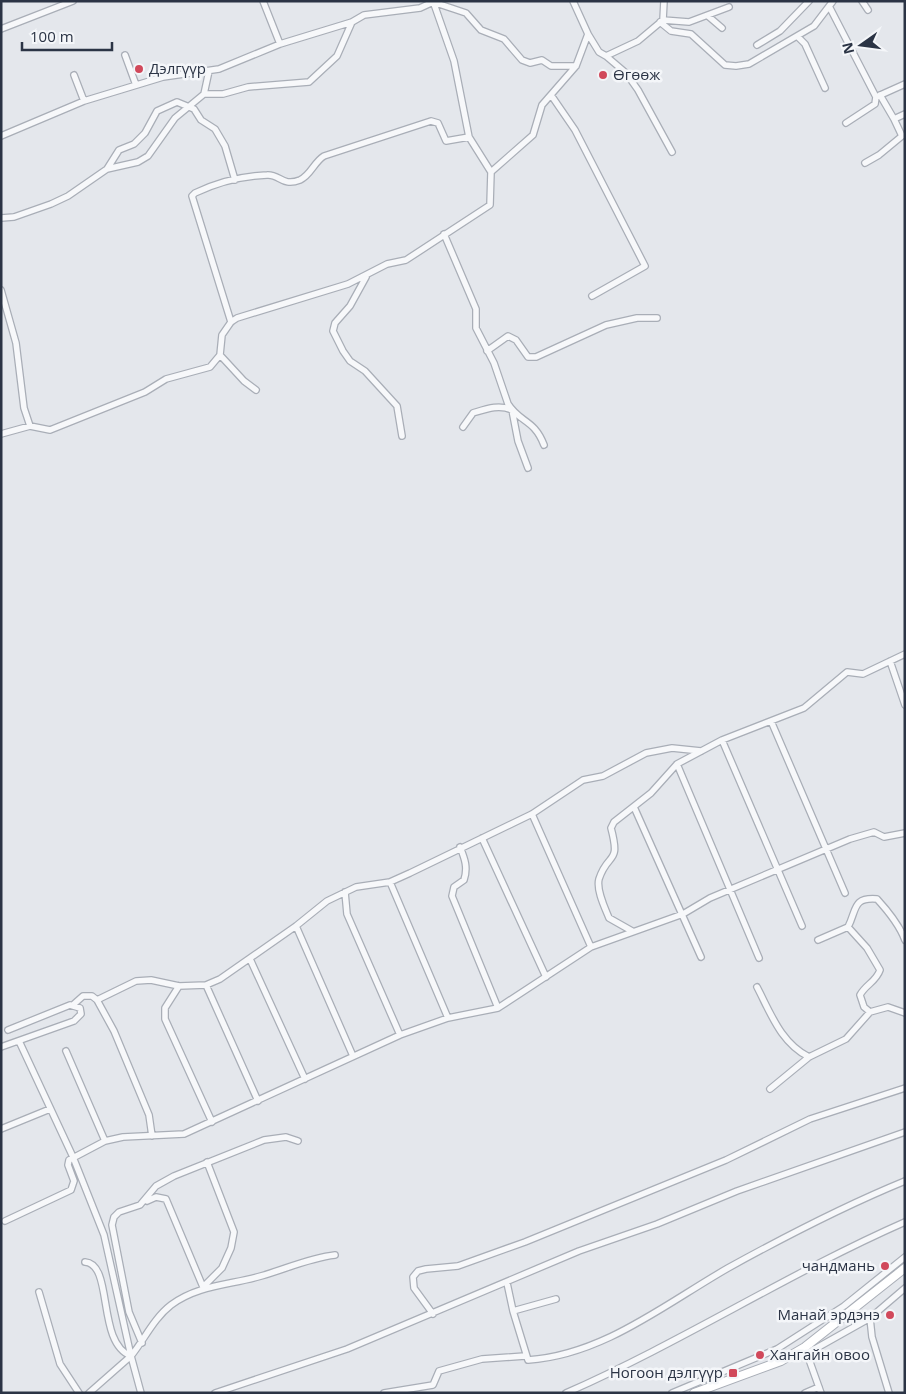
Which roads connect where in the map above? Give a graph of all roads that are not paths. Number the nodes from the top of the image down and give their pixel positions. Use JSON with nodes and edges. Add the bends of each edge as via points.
{"nodes":[{"id":1,"x":73,"y":1,"type":"edge"},
{"id":2,"x":263,"y":1,"type":"edge"},
{"id":3,"x":573,"y":1,"type":"edge"},
{"id":4,"x":664,"y":1,"type":"edge"},
{"id":5,"x":809,"y":1,"type":"edge"},
{"id":6,"x":833,"y":1,"type":"edge"},
{"id":7,"x":862,"y":1,"type":"edge"},
{"id":8,"x":433,"y":2,"type":"edge"},
{"id":9,"x":729,"y":7,"type":"dead end"},
{"id":10,"x":830,"y":8,"type":"junction"},
{"id":11,"x":868,"y":10,"type":"dead end"},
{"id":12,"x":708,"y":16,"type":"junction"},
{"id":13,"x":662,"y":21,"type":"junction"},
{"id":14,"x":352,"y":22,"type":"junction"},
{"id":15,"x":722,"y":28,"type":"dead end"},
{"id":16,"x":1,"y":29,"type":"edge"},
{"id":17,"x":588,"y":34,"type":"junction"},
{"id":18,"x":798,"y":37,"type":"junction"},
{"id":19,"x":280,"y":44,"type":"junction"},
{"id":20,"x":757,"y":45,"type":"dead end"},
{"id":21,"x":125,"y":55,"type":"dead end"},
{"id":22,"x":606,"y":56,"type":"junction"},
{"id":23,"x":576,"y":66,"type":"junction"},
{"id":24,"x":209,"y":71,"type":"junction"},
{"id":25,"x":74,"y":76,"type":"dead end"},
{"id":26,"x":905,"y":84,"type":"edge"},
{"id":27,"x":136,"y":85,"type":"junction"},
{"id":28,"x":825,"y":88,"type":"dead end"},
{"id":29,"x":204,"y":94,"type":"junction"},
{"id":30,"x":551,"y":95,"type":"junction"},
{"id":31,"x":878,"y":96,"type":"junction"},
{"id":32,"x":84,"y":101,"type":"junction"},
{"id":33,"x":189,"y":107,"type":"junction"},
{"id":34,"x":905,"y":114,"type":"edge"},
{"id":35,"x":894,"y":119,"type":"junction"},
{"id":36,"x":846,"y":123,"type":"dead end"},
{"id":37,"x":1,"y":136,"type":"edge"},
{"id":38,"x":469,"y":137,"type":"junction"},
{"id":39,"x":903,"y":138,"type":"edge"},
{"id":40,"x":672,"y":152,"type":"dead end"},
{"id":41,"x":865,"y":163,"type":"dead end"},
{"id":42,"x":107,"y":170,"type":"junction"},
{"id":43,"x":492,"y":172,"type":"junction"},
{"id":44,"x":235,"y":180,"type":"junction"},
{"id":45,"x":1,"y":218,"type":"edge"},
{"id":46,"x":444,"y":234,"type":"junction"},
{"id":47,"x":366,"y":277,"type":"junction"},
{"id":48,"x":1,"y":290,"type":"edge"},
{"id":49,"x":592,"y":296,"type":"dead end"},
{"id":50,"x":657,"y":318,"type":"dead end"},
{"id":51,"x":231,"y":322,"type":"junction"},
{"id":52,"x":488,"y":351,"type":"junction"},
{"id":53,"x":220,"y":355,"type":"junction"},
{"id":54,"x":256,"y":390,"type":"dead end"},
{"id":55,"x":512,"y":410,"type":"junction"},
{"id":56,"x":30,"y":426,"type":"junction"},
{"id":57,"x":463,"y":427,"type":"dead end"},
{"id":58,"x":1,"y":434,"type":"edge"},
{"id":59,"x":402,"y":436,"type":"dead end"},
{"id":60,"x":544,"y":445,"type":"dead end"},
{"id":61,"x":528,"y":468,"type":"dead end"},
{"id":62,"x":905,"y":654,"type":"edge"},
{"id":63,"x":890,"y":661,"type":"junction"},
{"id":64,"x":905,"y":705,"type":"edge"},
{"id":65,"x":771,"y":721,"type":"junction"},
{"id":66,"x":722,"y":740,"type":"junction"},
{"id":67,"x":701,"y":751,"type":"junction"},
{"id":68,"x":677,"y":764,"type":"junction"},
{"id":69,"x":634,"y":807,"type":"junction"},
{"id":70,"x":532,"y":814,"type":"junction"},
{"id":71,"x":905,"y":833,"type":"edge"},
{"id":72,"x":482,"y":838,"type":"junction"},
{"id":73,"x":460,"y":848,"type":"junction"},
{"id":74,"x":825,"y":850,"type":"junction"},
{"id":75,"x":777,"y":870,"type":"junction"},
{"id":76,"x":390,"y":882,"type":"junction"},
{"id":77,"x":730,"y":890,"type":"junction"},
{"id":78,"x":345,"y":892,"type":"junction"},
{"id":79,"x":845,"y":893,"type":"dead end"},
{"id":80,"x":683,"y":914,"type":"junction"},
{"id":81,"x":296,"y":926,"type":"junction"},
{"id":82,"x":802,"y":926,"type":"dead end"},
{"id":83,"x":848,"y":927,"type":"junction"},
{"id":84,"x":632,"y":931,"type":"junction"},
{"id":85,"x":818,"y":940,"type":"dead end"},
{"id":86,"x":905,"y":940,"type":"edge"},
{"id":87,"x":591,"y":947,"type":"junction"},
{"id":88,"x":701,"y":957,"type":"dead end"},
{"id":89,"x":759,"y":958,"type":"dead end"},
{"id":90,"x":250,"y":959,"type":"junction"},
{"id":91,"x":546,"y":977,"type":"junction"},
{"id":92,"x":206,"y":985,"type":"junction"},
{"id":93,"x":179,"y":986,"type":"junction"},
{"id":94,"x":757,"y":987,"type":"dead end"},
{"id":95,"x":97,"y":1000,"type":"junction"},
{"id":96,"x":74,"y":1004,"type":"junction"},
{"id":97,"x":498,"y":1008,"type":"junction"},
{"id":98,"x":870,"y":1012,"type":"junction"},
{"id":99,"x":905,"y":1013,"type":"edge"},
{"id":100,"x":448,"y":1018,"type":"junction"},
{"id":101,"x":8,"y":1030,"type":"dead end"},
{"id":102,"x":400,"y":1035,"type":"junction"},
{"id":103,"x":19,"y":1041,"type":"junction"},
{"id":104,"x":1,"y":1047,"type":"edge"},
{"id":105,"x":66,"y":1051,"type":"dead end"},
{"id":106,"x":353,"y":1056,"type":"junction"},
{"id":107,"x":809,"y":1057,"type":"junction"},
{"id":108,"x":305,"y":1079,"type":"junction"},
{"id":109,"x":905,"y":1088,"type":"edge"},
{"id":110,"x":770,"y":1089,"type":"dead end"},
{"id":111,"x":258,"y":1101,"type":"junction"},
{"id":112,"x":50,"y":1109,"type":"junction"},
{"id":113,"x":212,"y":1122,"type":"junction"},
{"id":114,"x":1,"y":1129,"type":"edge"},
{"id":115,"x":905,"y":1132,"type":"edge"},
{"id":116,"x":152,"y":1136,"type":"junction"},
{"id":117,"x":105,"y":1141,"type":"junction"},
{"id":118,"x":298,"y":1141,"type":"dead end"},
{"id":119,"x":73,"y":1157,"type":"junction"},
{"id":120,"x":207,"y":1162,"type":"junction"},
{"id":121,"x":905,"y":1181,"type":"edge"},
{"id":122,"x":145,"y":1202,"type":"junction"},
{"id":123,"x":6,"y":1221,"type":"dead end"},
{"id":124,"x":905,"y":1222,"type":"edge"},
{"id":125,"x":334,"y":1255,"type":"dead end"},
{"id":126,"x":905,"y":1257,"type":"edge"},
{"id":127,"x":85,"y":1262,"type":"dead end"},
{"id":128,"x":905,"y":1268,"type":"edge"},
{"id":129,"x":886,"y":1278,"type":"junction"},
{"id":130,"x":507,"y":1283,"type":"junction"},
{"id":131,"x":203,"y":1288,"type":"junction"},
{"id":132,"x":905,"y":1288,"type":"edge"},
{"id":133,"x":39,"y":1292,"type":"dead end"},
{"id":134,"x":556,"y":1299,"type":"dead end"},
{"id":135,"x":513,"y":1310,"type":"junction"},
{"id":136,"x":433,"y":1314,"type":"junction"},
{"id":137,"x":870,"y":1318,"type":"junction"},
{"id":138,"x":142,"y":1343,"type":"junction"},
{"id":139,"x":777,"y":1349,"type":"junction"},
{"id":140,"x":806,"y":1351,"type":"junction"},
{"id":141,"x":131,"y":1356,"type":"junction"},
{"id":142,"x":525,"y":1356,"type":"junction"},
{"id":143,"x":781,"y":1360,"type":"junction"},
{"id":144,"x":820,"y":1390,"type":"edge"},
{"id":145,"x":79,"y":1393,"type":"edge"},
{"id":146,"x":89,"y":1393,"type":"edge"},
{"id":147,"x":141,"y":1393,"type":"edge"},
{"id":148,"x":216,"y":1393,"type":"edge"},
{"id":149,"x":384,"y":1393,"type":"edge"},
{"id":150,"x":566,"y":1393,"type":"edge"},
{"id":151,"x":672,"y":1393,"type":"edge"},
{"id":152,"x":694,"y":1393,"type":"edge"},
{"id":153,"x":805,"y":1393,"type":"edge"},
{"id":154,"x":889,"y":1393,"type":"edge"}],
"edges":[{"from":1,"to":16,"type":"street"},
{"from":2,"to":19,"type":"street"},
{"from":3,"to":17,"type":"street"},
{"from":4,"to":13,"type":"street"},
{"from":5,"to":20,"type":"street","via":[[780,31]]},
{"from":6,"to":10,"type":"street"},
{"from":7,"to":11,"type":"street"},
{"from":8,"to":14,"type":"street","via":[[420,8],[364,15]]},
{"from":8,"to":23,"type":"street","via":[[466,13],[481,30],[504,39],[522,60],[530,63],[542,60],[551,66]]},
{"from":8,"to":38,"type":"street","via":[[454,61]]},
{"from":9,"to":12,"type":"street"},
{"from":10,"to":18,"type":"street","via":[[814,26]]},
{"from":10,"to":31,"type":"street"},
{"from":12,"to":13,"type":"street","via":[[689,22]]},
{"from":12,"to":15,"type":"street"},
{"from":13,"to":18,"type":"street","via":[[670,30],[691,34],[725,65],[749,64]]},
{"from":13,"to":22,"type":"street","via":[[638,41]]},
{"from":14,"to":19,"type":"street"},
{"from":14,"to":29,"type":"street","via":[[338,56],[309,82]]},
{"from":17,"to":22,"type":"street","via":[[599,52]]},
{"from":17,"to":23,"type":"street"},
{"from":18,"to":28,"type":"street","via":[[805,44]]},
{"from":19,"to":24,"type":"street"},
{"from":21,"to":27,"type":"street"},
{"from":22,"to":40,"type":"street","via":[[626,73]]},
{"from":23,"to":30,"type":"street"},
{"from":24,"to":27,"type":"street","via":[[189,72]]},
{"from":24,"to":29,"type":"street"},
{"from":25,"to":32,"type":"street"},
{"from":26,"to":31,"type":"street"},
{"from":27,"to":32,"type":"street"},
{"from":29,"to":33,"type":"street"},
{"from":30,"to":43,"type":"street","via":[[542,105],[533,135]]},
{"from":30,"to":49,"type":"street","via":[[575,130],[645,266]]},
{"from":31,"to":35,"type":"street"},
{"from":31,"to":36,"type":"street","via":[[870,109]]},
{"from":32,"to":37,"type":"street"},
{"from":33,"to":42,"type":"street","via":[[168,125],[148,156]]},
{"from":33,"to":42,"type":"street","via":[[178,102],[157,111],[145,133],[134,144],[119,150]]},
{"from":33,"to":44,"type":"street","via":[[215,130],[225,146]]},
{"from":34,"to":35,"type":"street"},
{"from":35,"to":39,"type":"street"},
{"from":38,"to":43,"type":"street"},
{"from":38,"to":44,"type":"street","via":[[446,141],[438,123],[431,121],[324,156],[317,160],[307,176],[298,181],[281,181],[268,175]]},
{"from":39,"to":41,"type":"street"},
{"from":42,"to":45,"type":"street","via":[[60,200]]},
{"from":43,"to":46,"type":"street","via":[[490,205]]},
{"from":44,"to":51,"type":"street","via":[[192,196]]},
{"from":46,"to":47,"type":"street","via":[[406,260],[387,264]]},
{"from":46,"to":52,"type":"street","via":[[476,309],[476,328]]},
{"from":47,"to":51,"type":"street"},
{"from":47,"to":59,"type":"street","via":[[333,331],[350,361],[365,371],[397,406]]},
{"from":48,"to":56,"type":"street","via":[[16,343],[22,399]]},
{"from":50,"to":52,"type":"street","via":[[637,318],[606,325],[536,357],[528,356],[516,340],[508,336]]},
{"from":51,"to":53,"type":"street","via":[[222,336]]},
{"from":52,"to":55,"type":"street"},
{"from":53,"to":54,"type":"street"},
{"from":53,"to":56,"type":"street","via":[[210,367],[166,379],[145,392],[50,430]]},
{"from":55,"to":57,"type":"street","via":[[496,407],[473,413]]},
{"from":55,"to":60,"type":"street","via":[[534,426]]},
{"from":55,"to":61,"type":"street"},
{"from":56,"to":58,"type":"street"},
{"from":62,"to":63,"type":"street"},
{"from":63,"to":64,"type":"street"},
{"from":63,"to":65,"type":"street","via":[[863,674],[847,672],[804,708]]},
{"from":65,"to":66,"type":"street"},
{"from":65,"to":74,"type":"street"},
{"from":66,"to":67,"type":"street"},
{"from":66,"to":75,"type":"street"},
{"from":67,"to":68,"type":"street"},
{"from":67,"to":70,"type":"street","via":[[672,748],[646,753],[603,776],[583,780]]},
{"from":68,"to":69,"type":"street"},
{"from":68,"to":77,"type":"street"},
{"from":69,"to":80,"type":"street"},
{"from":69,"to":84,"type":"street","via":[[611,828],[616,844],[615,855],[599,878],[598,886],[609,918]]},
{"from":70,"to":72,"type":"street"},
{"from":70,"to":87,"type":"street"},
{"from":71,"to":74,"type":"street","via":[[884,837],[874,832]]},
{"from":72,"to":73,"type":"street"},
{"from":72,"to":91,"type":"street"},
{"from":73,"to":76,"type":"street"},
{"from":73,"to":97,"type":"street","via":[[465,858],[466,873],[464,880],[454,887],[452,896]]},
{"from":74,"to":75,"type":"street"},
{"from":74,"to":79,"type":"street"},
{"from":75,"to":77,"type":"street"},
{"from":75,"to":82,"type":"street"},
{"from":76,"to":78,"type":"street"},
{"from":76,"to":100,"type":"street"},
{"from":77,"to":80,"type":"street"},
{"from":77,"to":89,"type":"street"},
{"from":78,"to":81,"type":"street","via":[[326,901]]},
{"from":78,"to":102,"type":"street","via":[[347,914]]},
{"from":80,"to":84,"type":"street"},
{"from":80,"to":88,"type":"street"},
{"from":81,"to":90,"type":"street"},
{"from":81,"to":106,"type":"street"},
{"from":83,"to":85,"type":"street"},
{"from":83,"to":86,"type":"street","via":[[859,902],[877,899]]},
{"from":83,"to":98,"type":"street","via":[[867,948],[880,970],[877,978],[860,995],[864,1007]]},
{"from":84,"to":87,"type":"street"},
{"from":87,"to":91,"type":"street"},
{"from":90,"to":92,"type":"street"},
{"from":90,"to":108,"type":"street"},
{"from":91,"to":97,"type":"street"},
{"from":92,"to":93,"type":"street"},
{"from":92,"to":111,"type":"street"},
{"from":93,"to":95,"type":"street","via":[[151,980],[136,981]]},
{"from":93,"to":113,"type":"street","via":[[165,1008],[165,1019]]},
{"from":94,"to":107,"type":"street","via":[[782,1035]]},
{"from":95,"to":96,"type":"street","via":[[83,996]]},
{"from":95,"to":116,"type":"street","via":[[114,1031],[149,1115]]},
{"from":96,"to":101,"type":"street"},
{"from":96,"to":103,"type":"street","via":[[80,1008],[81,1014],[74,1021]]},
{"from":97,"to":100,"type":"street"},
{"from":98,"to":99,"type":"street","via":[[888,1007]]},
{"from":98,"to":107,"type":"street","via":[[846,1039]]},
{"from":100,"to":102,"type":"street"},
{"from":102,"to":106,"type":"street"},
{"from":103,"to":104,"type":"street"},
{"from":103,"to":112,"type":"street"},
{"from":105,"to":117,"type":"street"},
{"from":106,"to":108,"type":"street"},
{"from":107,"to":110,"type":"street"},
{"from":108,"to":111,"type":"street"},
{"from":109,"to":136,"type":"street","via":[[810,1119],[726,1160],[525,1242],[458,1266],[435,1266],[418,1271],[413,1277],[414,1288]]},
{"from":111,"to":113,"type":"street"},
{"from":112,"to":114,"type":"street"},
{"from":112,"to":119,"type":"street"},
{"from":113,"to":116,"type":"street","via":[[184,1134]]},
{"from":115,"to":130,"type":"street","via":[[737,1191]]},
{"from":116,"to":117,"type":"street"},
{"from":117,"to":119,"type":"street"},
{"from":118,"to":120,"type":"street","via":[[274,1138]]},
{"from":119,"to":123,"type":"street","via":[[68,1162],[74,1181],[71,1190]]},
{"from":119,"to":141,"type":"street","via":[[104,1235]]},
{"from":120,"to":122,"type":"street","via":[[156,1186]]},
{"from":120,"to":131,"type":"street","via":[[234,1232],[222,1268]]},
{"from":121,"to":142,"type":"street","via":[[839,1210],[727,1268],[670,1304],[592,1346],[540,1359],[528,1360]]},
{"from":122,"to":131,"type":"street","via":[[156,1197],[166,1199]]},
{"from":122,"to":138,"type":"street","via":[[119,1212],[114,1216],[112,1225],[129,1312]]},
{"from":124,"to":150,"type":"street","via":[[852,1245]]},
{"from":125,"to":131,"type":"street","via":[[319,1256],[260,1277]]},
{"from":126,"to":129,"type":"street"},
{"from":127,"to":141,"type":"street","via":[[91,1262],[99,1270],[115,1341],[124,1354]]},
{"from":128,"to":129,"type":"main road"},
{"from":129,"to":139,"type":"street"},
{"from":129,"to":140,"type":"main road"},
{"from":130,"to":135,"type":"street"},
{"from":130,"to":136,"type":"street"},
{"from":131,"to":138,"type":"street","via":[[162,1313]]},
{"from":132,"to":137,"type":"street"},
{"from":133,"to":145,"type":"street","via":[[60,1364]]},
{"from":134,"to":135,"type":"street"},
{"from":135,"to":142,"type":"street"},
{"from":136,"to":148,"type":"street","via":[[347,1349]]},
{"from":137,"to":140,"type":"street"},
{"from":137,"to":154,"type":"street","via":[[872,1337]]},
{"from":138,"to":141,"type":"street"},
{"from":139,"to":143,"type":"street"},
{"from":139,"to":151,"type":"street"},
{"from":140,"to":143,"type":"main road"},
{"from":140,"to":144,"type":"street"},
{"from":141,"to":146,"type":"street"},
{"from":141,"to":147,"type":"street"},
{"from":142,"to":149,"type":"street","via":[[482,1359],[439,1371],[433,1385]]},
{"from":143,"to":152,"type":"main road"},
{"from":144,"to":153,"type":"street"}]}
